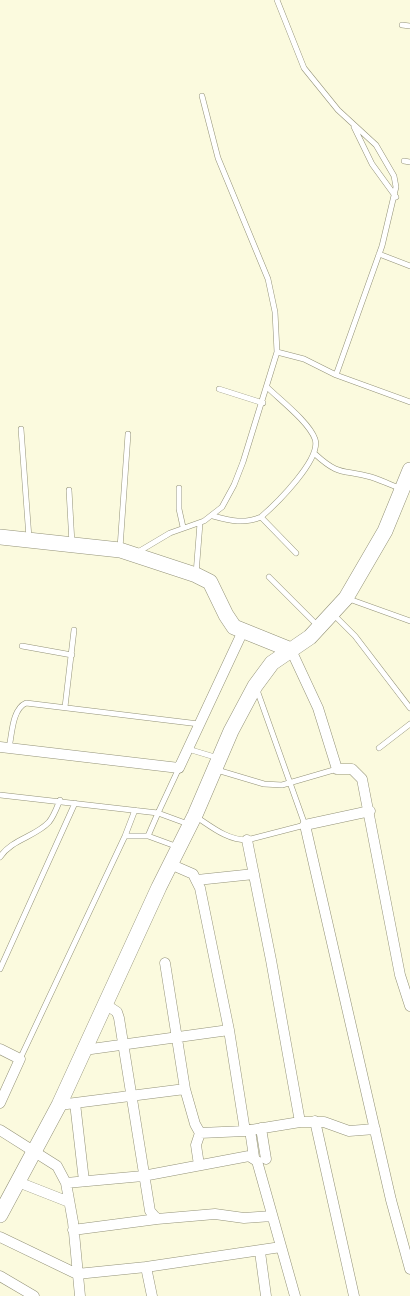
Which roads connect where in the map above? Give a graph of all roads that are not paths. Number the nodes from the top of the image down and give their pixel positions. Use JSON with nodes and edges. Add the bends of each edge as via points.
{"nodes":[{"id":1,"x":277,"y":0,"type":"edge"},
{"id":2,"x":402,"y":25,"type":"dead end"},
{"id":3,"x":410,"y":26,"type":"edge"},
{"id":4,"x":202,"y":96,"type":"dead end"},
{"id":5,"x":352,"y":124,"type":"junction"},
{"id":6,"x":396,"y":197,"type":"junction"},
{"id":7,"x":379,"y":254,"type":"junction"},
{"id":8,"x":410,"y":266,"type":"edge"},
{"id":9,"x":277,"y":352,"type":"junction"},
{"id":10,"x":336,"y":375,"type":"junction"},
{"id":11,"x":267,"y":387,"type":"junction"},
{"id":12,"x":219,"y":389,"type":"dead end"},
{"id":13,"x":410,"y":402,"type":"edge"},
{"id":14,"x":262,"y":403,"type":"junction"},
{"id":15,"x":21,"y":429,"type":"dead end"},
{"id":16,"x":128,"y":434,"type":"dead end"},
{"id":17,"x":315,"y":454,"type":"junction"},
{"id":18,"x":410,"y":470,"type":"edge"},
{"id":19,"x":179,"y":488,"type":"dead end"},
{"id":20,"x":69,"y":490,"type":"dead end"},
{"id":21,"x":402,"y":490,"type":"junction"},
{"id":22,"x":213,"y":516,"type":"junction"},
{"id":23,"x":261,"y":517,"type":"junction"},
{"id":24,"x":200,"y":523,"type":"junction"},
{"id":25,"x":183,"y":527,"type":"junction"},
{"id":26,"x":0,"y":537,"type":"edge"},
{"id":27,"x":29,"y":542,"type":"junction"},
{"id":28,"x":72,"y":546,"type":"junction"},
{"id":29,"x":120,"y":550,"type":"junction"},
{"id":30,"x":296,"y":552,"type":"dead end"},
{"id":31,"x":136,"y":554,"type":"junction"},
{"id":32,"x":196,"y":575,"type":"junction"},
{"id":33,"x":269,"y":577,"type":"dead end"},
{"id":34,"x":346,"y":598,"type":"junction"},
{"id":35,"x":332,"y":614,"type":"junction"},
{"id":36,"x":410,"y":621,"type":"edge"},
{"id":37,"x":319,"y":627,"type":"junction"},
{"id":38,"x":74,"y":630,"type":"dead end"},
{"id":39,"x":243,"y":631,"type":"junction"},
{"id":40,"x":22,"y":646,"type":"dead end"},
{"id":41,"x":291,"y":650,"type":"junction"},
{"id":42,"x":72,"y":655,"type":"junction"},
{"id":43,"x":255,"y":686,"type":"junction"},
{"id":44,"x":65,"y":707,"type":"junction"},
{"id":45,"x":410,"y":708,"type":"edge"},
{"id":46,"x":199,"y":724,"type":"junction"},
{"id":47,"x":410,"y":724,"type":"edge"},
{"id":48,"x":4,"y":748,"type":"edge"},
{"id":49,"x":379,"y":748,"type":"dead end"},
{"id":50,"x":187,"y":749,"type":"junction"},
{"id":51,"x":216,"y":764,"type":"junction"},
{"id":52,"x":179,"y":768,"type":"junction"},
{"id":53,"x":337,"y":769,"type":"junction"},
{"id":54,"x":290,"y":784,"type":"junction"},
{"id":55,"x":0,"y":794,"type":"edge"},
{"id":56,"x":60,"y":800,"type":"junction"},
{"id":57,"x":75,"y":803,"type":"junction"},
{"id":58,"x":135,"y":810,"type":"junction"},
{"id":59,"x":370,"y":811,"type":"junction"},
{"id":60,"x":158,"y":813,"type":"junction"},
{"id":61,"x":192,"y":820,"type":"junction"},
{"id":62,"x":305,"y":825,"type":"junction"},
{"id":63,"x":125,"y":836,"type":"junction"},
{"id":64,"x":148,"y":836,"type":"junction"},
{"id":65,"x":247,"y":840,"type":"junction"},
{"id":66,"x":178,"y":848,"type":"junction"},
{"id":67,"x":0,"y":856,"type":"edge"},
{"id":68,"x":170,"y":864,"type":"junction"},
{"id":69,"x":254,"y":874,"type":"junction"},
{"id":70,"x":198,"y":880,"type":"junction"},
{"id":71,"x":165,"y":963,"type":"dead end"},
{"id":72,"x":0,"y":969,"type":"edge"},
{"id":73,"x":407,"y":989,"type":"edge"},
{"id":74,"x":105,"y":1004,"type":"junction"},
{"id":75,"x":410,"y":1006,"type":"edge"},
{"id":76,"x":229,"y":1030,"type":"junction"},
{"id":77,"x":179,"y":1038,"type":"junction"},
{"id":78,"x":124,"y":1045,"type":"junction"},
{"id":79,"x":0,"y":1049,"type":"edge"},
{"id":80,"x":84,"y":1050,"type":"junction"},
{"id":81,"x":20,"y":1059,"type":"junction"},
{"id":82,"x":185,"y":1089,"type":"junction"},
{"id":83,"x":131,"y":1096,"type":"junction"},
{"id":84,"x":0,"y":1103,"type":"edge"},
{"id":85,"x":75,"y":1103,"type":"junction"},
{"id":86,"x":59,"y":1105,"type":"junction"},
{"id":87,"x":315,"y":1121,"type":"junction"},
{"id":88,"x":300,"y":1122,"type":"junction"},
{"id":89,"x":261,"y":1128,"type":"junction"},
{"id":90,"x":375,"y":1129,"type":"junction"},
{"id":91,"x":0,"y":1130,"type":"edge"},
{"id":92,"x":247,"y":1130,"type":"junction"},
{"id":93,"x":200,"y":1133,"type":"junction"},
{"id":94,"x":33,"y":1151,"type":"junction"},
{"id":95,"x":254,"y":1157,"type":"junction"},
{"id":96,"x":266,"y":1158,"type":"dead end"},
{"id":97,"x":199,"y":1165,"type":"junction"},
{"id":98,"x":143,"y":1176,"type":"junction"},
{"id":99,"x":84,"y":1181,"type":"junction"},
{"id":100,"x":18,"y":1182,"type":"junction"},
{"id":101,"x":66,"y":1184,"type":"junction"},
{"id":102,"x":69,"y":1202,"type":"junction"},
{"id":103,"x":0,"y":1215,"type":"edge"},
{"id":104,"x":272,"y":1216,"type":"junction"},
{"id":105,"x":157,"y":1218,"type":"junction"},
{"id":106,"x":73,"y":1230,"type":"junction"},
{"id":107,"x":0,"y":1237,"type":"edge"},
{"id":108,"x":282,"y":1247,"type":"junction"},
{"id":109,"x":260,"y":1252,"type":"junction"},
{"id":110,"x":146,"y":1267,"type":"junction"},
{"id":111,"x":410,"y":1269,"type":"edge"},
{"id":112,"x":77,"y":1274,"type":"junction"},
{"id":113,"x":0,"y":1276,"type":"edge"},
{"id":114,"x":34,"y":1296,"type":"edge"},
{"id":115,"x":80,"y":1296,"type":"edge"},
{"id":116,"x":152,"y":1296,"type":"edge"},
{"id":117,"x":266,"y":1296,"type":"edge"},
{"id":118,"x":295,"y":1296,"type":"edge"},
{"id":119,"x":354,"y":1296,"type":"edge"}],
"edges":[{"from":1,"to":5,"type":"lane","via":[[304,68]]},
{"from":2,"to":3,"type":"lane"},
{"from":4,"to":9,"type":"lane","via":[[223,173],[268,279],[275,312]]},
{"from":5,"to":6,"type":"lane","via":[[372,164]]},
{"from":5,"to":6,"type":"lane","via":[[376,145],[390,168]]},
{"from":6,"to":7,"type":"lane"},
{"from":7,"to":8,"type":"lane"},
{"from":7,"to":10,"type":"lane"},
{"from":9,"to":10,"type":"lane","via":[[304,359]]},
{"from":9,"to":11,"type":"lane"},
{"from":10,"to":13,"type":"lane"},
{"from":11,"to":14,"type":"lane"},
{"from":11,"to":17,"type":"lane","via":[[311,432]]},
{"from":12,"to":14,"type":"lane"},
{"from":14,"to":22,"type":"lane","via":[[234,486]]},
{"from":15,"to":27,"type":"lane"},
{"from":16,"to":29,"type":"lane"},
{"from":17,"to":21,"type":"lane","via":[[341,472],[373,477]]},
{"from":17,"to":23,"type":"lane"},
{"from":18,"to":21,"type":"street"},
{"from":19,"to":25,"type":"lane"},
{"from":20,"to":28,"type":"lane"},
{"from":21,"to":34,"type":"street","via":[[385,531]]},
{"from":22,"to":23,"type":"lane","via":[[238,522]]},
{"from":22,"to":24,"type":"lane"},
{"from":23,"to":30,"type":"lane"},
{"from":24,"to":25,"type":"lane"},
{"from":24,"to":32,"type":"lane"},
{"from":25,"to":31,"type":"lane"},
{"from":26,"to":27,"type":"street"},
{"from":27,"to":28,"type":"street"},
{"from":28,"to":29,"type":"street"},
{"from":29,"to":31,"type":"street"},
{"from":31,"to":32,"type":"street"},
{"from":32,"to":39,"type":"street","via":[[210,582],[230,622]]},
{"from":33,"to":37,"type":"lane"},
{"from":34,"to":35,"type":"street"},
{"from":34,"to":36,"type":"lane"},
{"from":35,"to":37,"type":"street"},
{"from":35,"to":45,"type":"lane","via":[[356,636]]},
{"from":37,"to":41,"type":"street"},
{"from":38,"to":42,"type":"lane"},
{"from":39,"to":41,"type":"street"},
{"from":39,"to":46,"type":"street"},
{"from":40,"to":42,"type":"lane"},
{"from":41,"to":43,"type":"street","via":[[272,663]]},
{"from":41,"to":53,"type":"street","via":[[318,708]]},
{"from":42,"to":44,"type":"lane"},
{"from":43,"to":51,"type":"street"},
{"from":43,"to":54,"type":"lane"},
{"from":44,"to":46,"type":"lane"},
{"from":44,"to":48,"type":"lane","via":[[22,705]]},
{"from":46,"to":50,"type":"street"},
{"from":47,"to":49,"type":"lane"},
{"from":48,"to":52,"type":"street"},
{"from":50,"to":51,"type":"lane"},
{"from":50,"to":52,"type":"street"},
{"from":51,"to":54,"type":"lane","via":[[264,784]]},
{"from":51,"to":61,"type":"street"},
{"from":52,"to":60,"type":"lane"},
{"from":53,"to":54,"type":"lane"},
{"from":53,"to":59,"type":"street","via":[[357,772],[362,779]]},
{"from":54,"to":62,"type":"lane"},
{"from":55,"to":56,"type":"lane"},
{"from":56,"to":57,"type":"lane"},
{"from":56,"to":67,"type":"lane","via":[[49,821],[13,843]]},
{"from":57,"to":58,"type":"lane"},
{"from":57,"to":72,"type":"lane"},
{"from":58,"to":60,"type":"lane"},
{"from":58,"to":63,"type":"lane"},
{"from":59,"to":62,"type":"street"},
{"from":59,"to":73,"type":"street"},
{"from":60,"to":61,"type":"lane"},
{"from":60,"to":64,"type":"lane"},
{"from":61,"to":65,"type":"lane","via":[[230,838]]},
{"from":61,"to":66,"type":"street"},
{"from":62,"to":65,"type":"lane"},
{"from":62,"to":90,"type":"street"},
{"from":63,"to":64,"type":"lane"},
{"from":63,"to":81,"type":"lane"},
{"from":64,"to":66,"type":"lane"},
{"from":65,"to":69,"type":"street"},
{"from":66,"to":68,"type":"street"},
{"from":68,"to":70,"type":"street","via":[[193,874]]},
{"from":68,"to":74,"type":"street"},
{"from":69,"to":70,"type":"street"},
{"from":69,"to":88,"type":"street"},
{"from":70,"to":76,"type":"street"},
{"from":71,"to":77,"type":"street"},
{"from":73,"to":75,"type":"street"},
{"from":74,"to":78,"type":"street","via":[[117,1012]]},
{"from":74,"to":80,"type":"street"},
{"from":76,"to":77,"type":"street"},
{"from":76,"to":92,"type":"street"},
{"from":77,"to":78,"type":"street"},
{"from":77,"to":82,"type":"street"},
{"from":78,"to":80,"type":"street"},
{"from":78,"to":83,"type":"street"},
{"from":79,"to":81,"type":"street"},
{"from":80,"to":86,"type":"street"},
{"from":81,"to":84,"type":"street"},
{"from":82,"to":83,"type":"street"},
{"from":82,"to":93,"type":"street"},
{"from":83,"to":85,"type":"street"},
{"from":83,"to":98,"type":"street"},
{"from":85,"to":86,"type":"street"},
{"from":85,"to":99,"type":"street"},
{"from":86,"to":94,"type":"street"},
{"from":87,"to":88,"type":"street"},
{"from":87,"to":90,"type":"street","via":[[349,1131]]},
{"from":87,"to":119,"type":"street"},
{"from":88,"to":89,"type":"street"},
{"from":89,"to":92,"type":"street"},
{"from":89,"to":96,"type":"street"},
{"from":90,"to":111,"type":"street"},
{"from":91,"to":94,"type":"street"},
{"from":92,"to":93,"type":"street"},
{"from":92,"to":95,"type":"street"},
{"from":93,"to":97,"type":"street","via":[[196,1145]]},
{"from":94,"to":100,"type":"street"},
{"from":94,"to":101,"type":"street","via":[[57,1166]]},
{"from":95,"to":97,"type":"street"},
{"from":95,"to":104,"type":"street"},
{"from":97,"to":98,"type":"street"},
{"from":98,"to":99,"type":"street"},
{"from":98,"to":105,"type":"street","via":[[150,1211]]},
{"from":99,"to":101,"type":"street"},
{"from":100,"to":102,"type":"street"},
{"from":100,"to":103,"type":"street"},
{"from":101,"to":102,"type":"street"},
{"from":102,"to":106,"type":"street"},
{"from":104,"to":105,"type":"street","via":[[244,1218],[215,1214]]},
{"from":104,"to":108,"type":"street"},
{"from":105,"to":106,"type":"street"},
{"from":106,"to":112,"type":"street"},
{"from":107,"to":112,"type":"street"},
{"from":108,"to":109,"type":"street"},
{"from":108,"to":118,"type":"street"},
{"from":109,"to":110,"type":"street"},
{"from":109,"to":117,"type":"street"},
{"from":110,"to":112,"type":"street"},
{"from":110,"to":116,"type":"street"},
{"from":112,"to":115,"type":"street"},
{"from":113,"to":114,"type":"street"}]}
